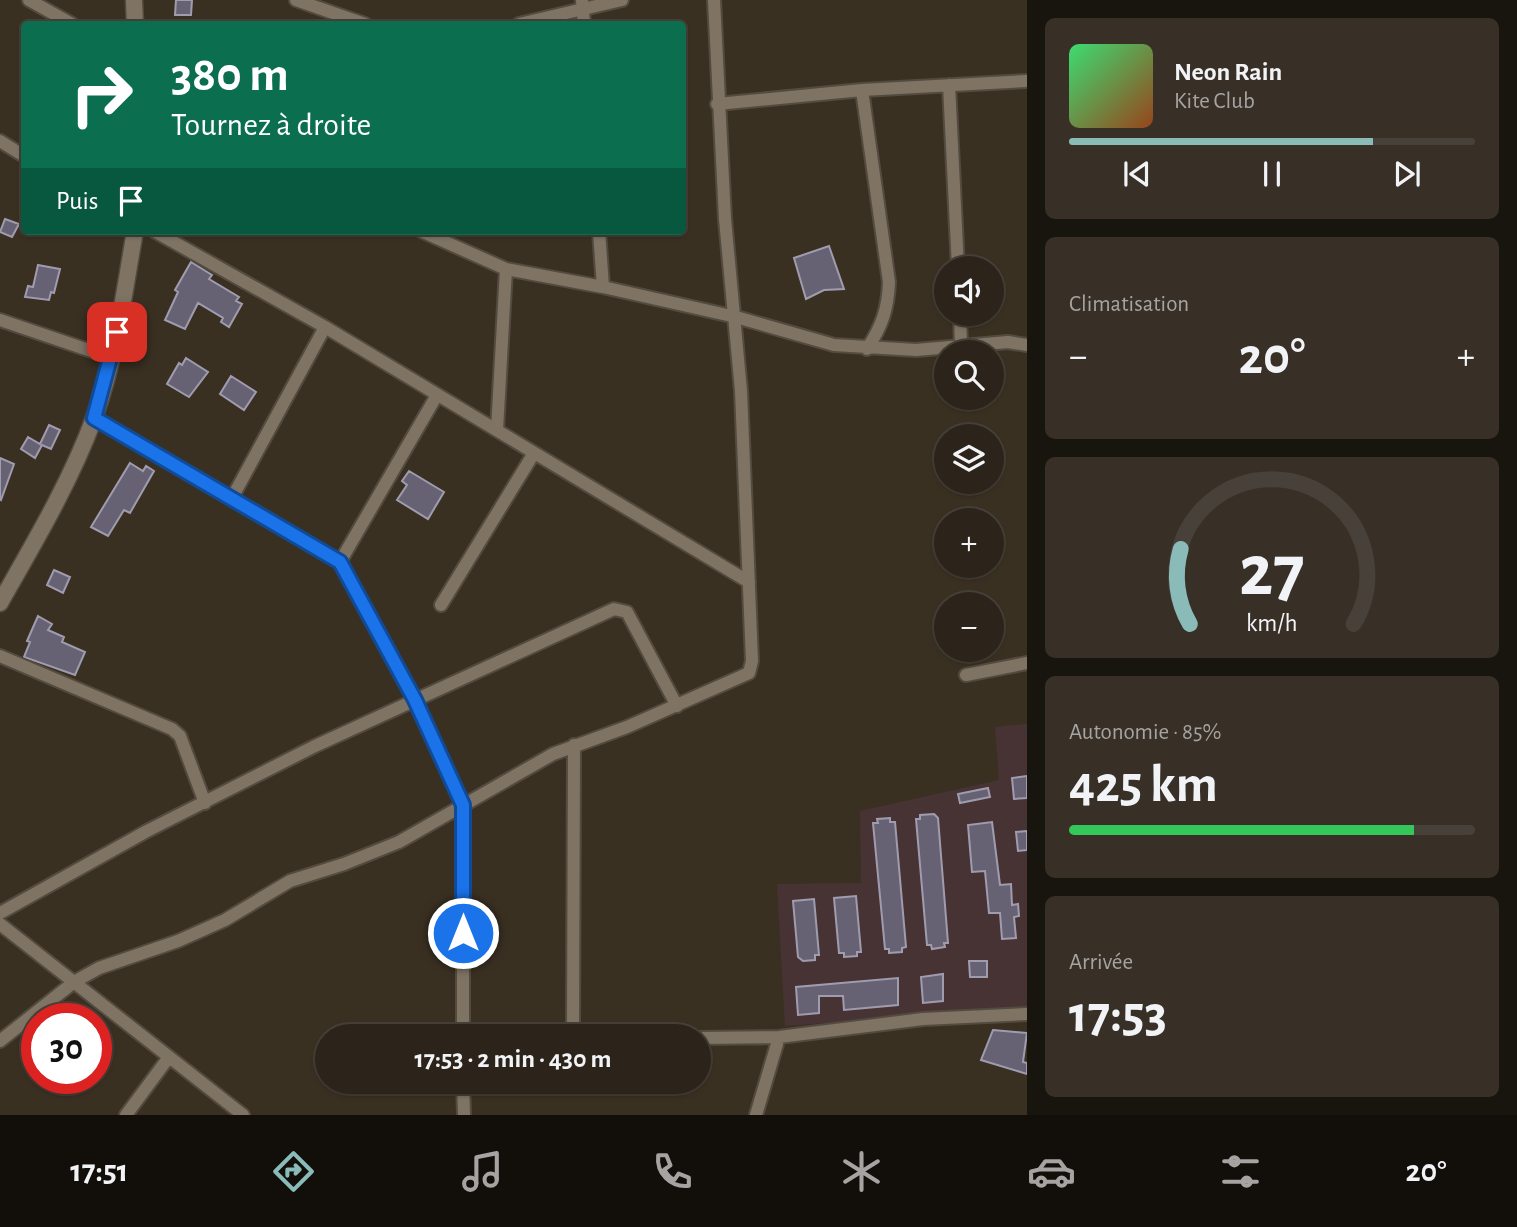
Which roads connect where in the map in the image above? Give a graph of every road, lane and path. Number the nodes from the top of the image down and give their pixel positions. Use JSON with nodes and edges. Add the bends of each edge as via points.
{"nodes":[{"id":1,"x":29,"y":0,"type":"edge"},
{"id":2,"x":134,"y":0,"type":"edge"},
{"id":3,"x":296,"y":0,"type":"edge"},
{"id":4,"x":622,"y":0,"type":"edge"},
{"id":5,"x":715,"y":0,"type":"edge"},
{"id":6,"x":583,"y":5,"type":"edge"},
{"id":7,"x":67,"y":21,"type":"edge"},
{"id":8,"x":135,"y":21,"type":"edge"},
{"id":9,"x":356,"y":21,"type":"edge"},
{"id":10,"x":529,"y":21,"type":"edge"},
{"id":11,"x":1027,"y":81,"type":"edge"},
{"id":12,"x":949,"y":85,"type":"junction"},
{"id":13,"x":862,"y":90,"type":"junction"},
{"id":14,"x":717,"y":104,"type":"junction"},
{"id":15,"x":0,"y":141,"type":"edge"},
{"id":16,"x":21,"y":154,"type":"edge"},
{"id":17,"x":134,"y":235,"type":"edge"},
{"id":18,"x":161,"y":235,"type":"edge"},
{"id":19,"x":430,"y":235,"type":"edge"},
{"id":20,"x":599,"y":235,"type":"edge"},
{"id":21,"x":957,"y":256,"type":"edge"},
{"id":22,"x":506,"y":269,"type":"junction"},
{"id":23,"x":603,"y":287,"type":"junction"},
{"id":24,"x":736,"y":317,"type":"junction"},
{"id":25,"x":0,"y":320,"type":"edge"},
{"id":26,"x":325,"y":327,"type":"junction"},
{"id":27,"x":1004,"y":343,"type":"edge"},
{"id":28,"x":1027,"y":345,"type":"edge"},
{"id":29,"x":934,"y":348,"type":"edge"},
{"id":30,"x":867,"y":349,"type":"junction"},
{"id":31,"x":112,"y":358,"type":"junction"},
{"id":32,"x":437,"y":395,"type":"junction"},
{"id":33,"x":94,"y":418,"type":"junction"},
{"id":34,"x":497,"y":430,"type":"junction"},
{"id":35,"x":534,"y":453,"type":"junction"},
{"id":36,"x":232,"y":498,"type":"junction"},
{"id":37,"x":340,"y":562,"type":"junction"},
{"id":38,"x":749,"y":582,"type":"junction"},
{"id":39,"x":2,"y":594,"type":"edge"},
{"id":40,"x":441,"y":605,"type":"dead end"},
{"id":41,"x":0,"y":656,"type":"edge"},
{"id":42,"x":1027,"y":663,"type":"edge"},
{"id":43,"x":966,"y":676,"type":"dead end"},
{"id":44,"x":415,"y":700,"type":"junction"},
{"id":45,"x":677,"y":706,"type":"junction"},
{"id":46,"x":574,"y":745,"type":"junction"},
{"id":47,"x":205,"y":803,"type":"junction"},
{"id":48,"x":463,"y":805,"type":"junction"},
{"id":49,"x":0,"y":913,"type":"edge"},
{"id":50,"x":0,"y":924,"type":"edge"},
{"id":51,"x":74,"y":982,"type":"junction"},
{"id":52,"x":1027,"y":1014,"type":"edge"},
{"id":53,"x":463,"y":1024,"type":"edge"},
{"id":54,"x":573,"y":1024,"type":"edge"},
{"id":55,"x":779,"y":1037,"type":"junction"},
{"id":56,"x":711,"y":1038,"type":"edge"},
{"id":57,"x":0,"y":1041,"type":"edge"},
{"id":58,"x":169,"y":1056,"type":"junction"},
{"id":59,"x":463,"y":1094,"type":"edge"},
{"id":60,"x":126,"y":1115,"type":"edge"},
{"id":61,"x":243,"y":1115,"type":"edge"},
{"id":62,"x":464,"y":1115,"type":"edge"},
{"id":63,"x":755,"y":1115,"type":"edge"}],
"edges":[{"from":1,"to":7,"type":"street"},
{"from":2,"to":8,"type":"main road"},
{"from":3,"to":9,"type":"street"},
{"from":4,"to":6,"type":"street"},
{"from":5,"to":14,"type":"street"},
{"from":6,"to":10,"type":"street"},
{"from":11,"to":12,"type":"street"},
{"from":12,"to":13,"type":"street"},
{"from":12,"to":21,"type":"street"},
{"from":13,"to":14,"type":"street"},
{"from":13,"to":30,"type":"street","via":[[889,282],[887,312]]},
{"from":14,"to":24,"type":"street"},
{"from":15,"to":16,"type":"street"},
{"from":17,"to":31,"type":"main road"},
{"from":18,"to":26,"type":"street"},
{"from":19,"to":22,"type":"street"},
{"from":20,"to":23,"type":"street"},
{"from":22,"to":23,"type":"street"},
{"from":22,"to":34,"type":"street"},
{"from":23,"to":24,"type":"street"},
{"from":24,"to":30,"type":"street","via":[[805,339]]},
{"from":24,"to":38,"type":"street"},
{"from":25,"to":31,"type":"street"},
{"from":26,"to":32,"type":"street"},
{"from":26,"to":36,"type":"street"},
{"from":27,"to":28,"type":"street"},
{"from":29,"to":30,"type":"street"},
{"from":31,"to":33,"type":"main road"},
{"from":32,"to":34,"type":"street"},
{"from":32,"to":37,"type":"street"},
{"from":33,"to":36,"type":"street"},
{"from":33,"to":39,"type":"main road","via":[[59,496]]},
{"from":34,"to":35,"type":"street"},
{"from":35,"to":38,"type":"street"},
{"from":35,"to":40,"type":"street"},
{"from":36,"to":37,"type":"street"},
{"from":37,"to":44,"type":"street"},
{"from":38,"to":45,"type":"street","via":[[749,673]]},
{"from":41,"to":47,"type":"street","via":[[172,729],[180,736]]},
{"from":42,"to":43,"type":"street"},
{"from":44,"to":45,"type":"street","via":[[621,609],[627,612]]},
{"from":44,"to":47,"type":"street"},
{"from":44,"to":48,"type":"street"},
{"from":45,"to":46,"type":"street"},
{"from":46,"to":48,"type":"street"},
{"from":46,"to":54,"type":"street"},
{"from":47,"to":49,"type":"street"},
{"from":48,"to":51,"type":"street","via":[[399,842],[290,881],[225,920]]},
{"from":48,"to":53,"type":"street"},
{"from":50,"to":51,"type":"street"},
{"from":51,"to":57,"type":"street"},
{"from":51,"to":58,"type":"street"},
{"from":52,"to":55,"type":"street","via":[[923,1019]]},
{"from":55,"to":56,"type":"street"},
{"from":55,"to":63,"type":"street"},
{"from":58,"to":60,"type":"street"},
{"from":58,"to":61,"type":"street"},
{"from":59,"to":62,"type":"street"}]}
